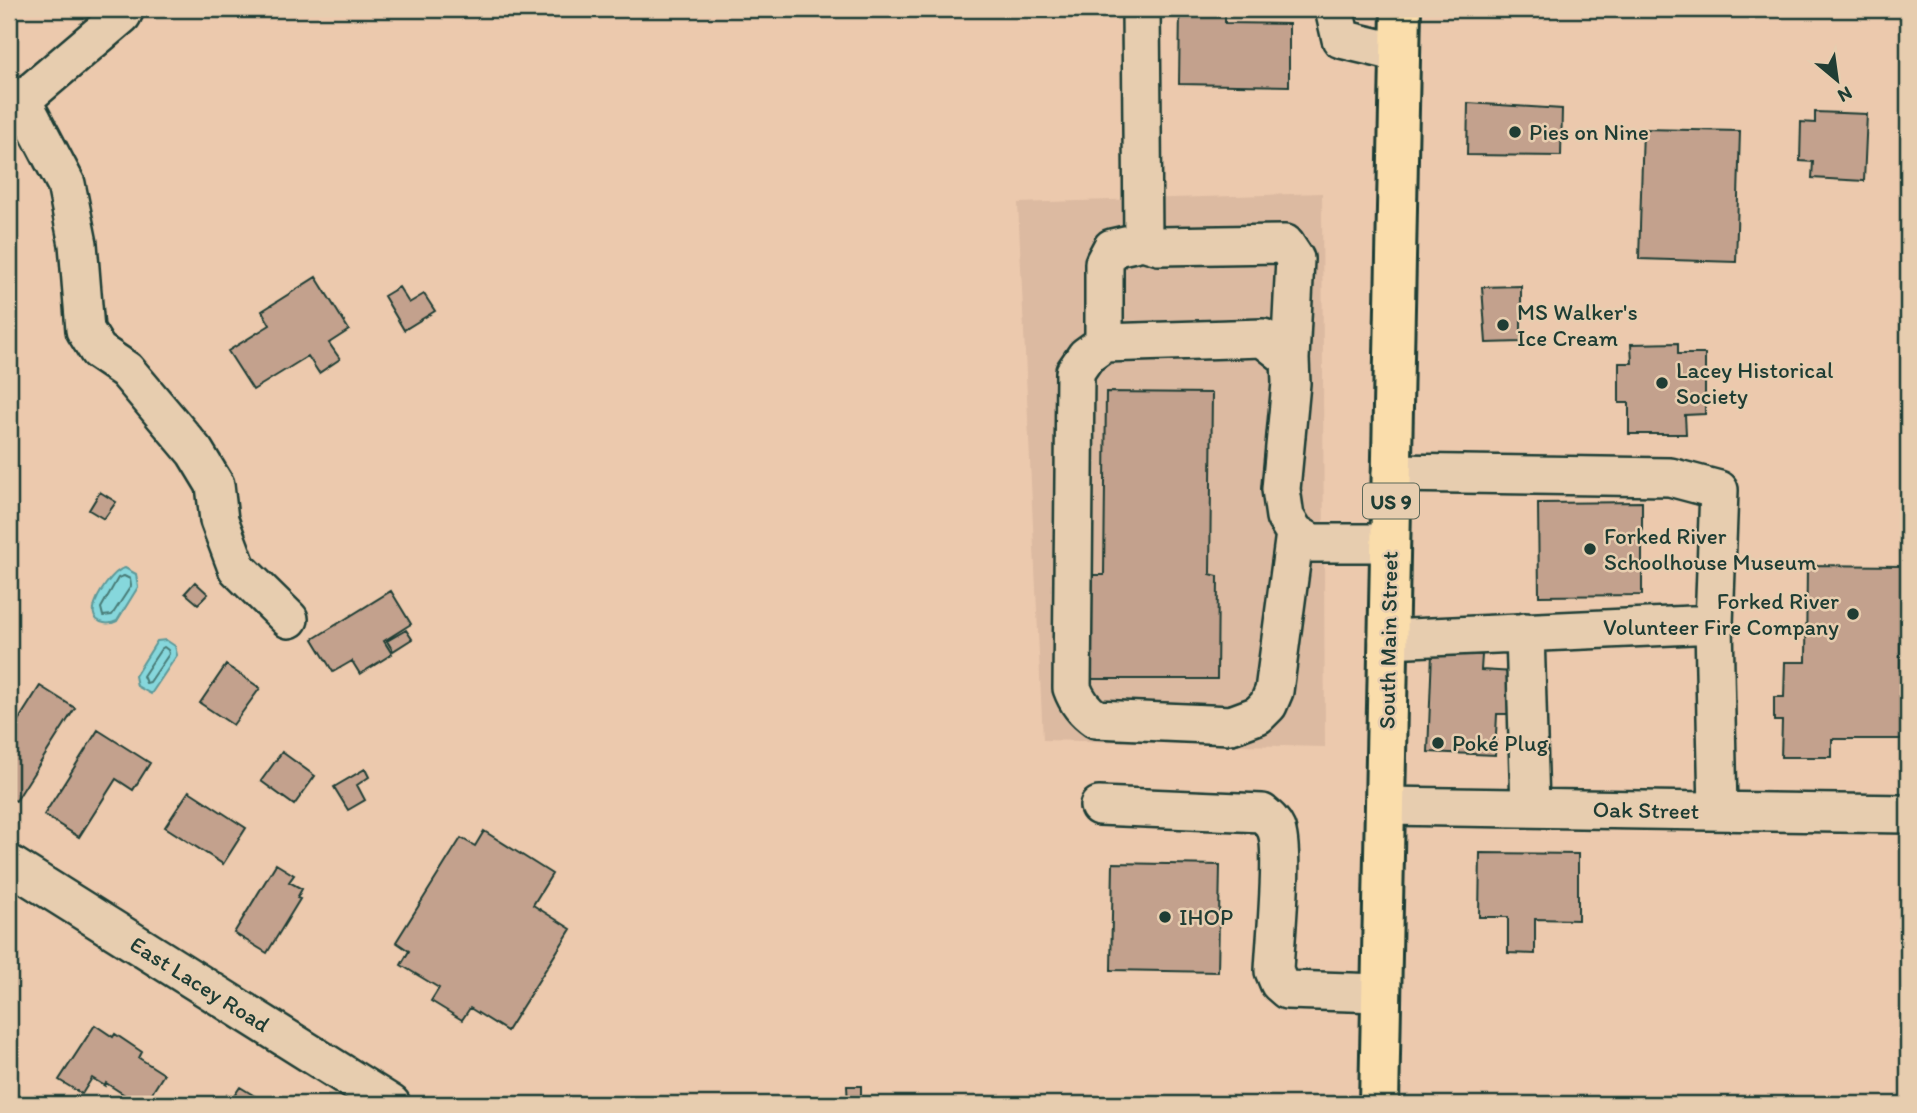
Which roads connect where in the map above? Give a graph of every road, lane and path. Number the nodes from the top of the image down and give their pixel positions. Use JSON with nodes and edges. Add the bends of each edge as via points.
{"nodes":[{"id":1,"x":125,"y":9,"type":"edge"},
{"id":2,"x":1141,"y":9,"type":"edge"},
{"id":3,"x":1334,"y":9,"type":"edge"},
{"id":4,"x":1401,"y":9,"type":"edge"},
{"id":5,"x":1400,"y":52,"type":"junction"},
{"id":6,"x":15,"y":104,"type":"edge"},
{"id":7,"x":1143,"y":241,"type":"junction"},
{"id":8,"x":1104,"y":344,"type":"junction"},
{"id":9,"x":1290,"y":359,"type":"junction"},
{"id":10,"x":1391,"y":473,"type":"junction"},
{"id":11,"x":1295,"y":533,"type":"junction"},
{"id":12,"x":1390,"y":543,"type":"junction"},
{"id":13,"x":289,"y":619,"type":"dead end"},
{"id":14,"x":1714,"y":624,"type":"junction"},
{"id":15,"x":1525,"y":632,"type":"junction"},
{"id":16,"x":1388,"y":639,"type":"junction"},
{"id":17,"x":1099,"y":806,"type":"dead end"},
{"id":18,"x":1385,"y":806,"type":"junction"},
{"id":19,"x":1530,"y":808,"type":"junction"},
{"id":20,"x":1718,"y":811,"type":"junction"},
{"id":21,"x":1908,"y":814,"type":"edge"},
{"id":22,"x":9,"y":864,"type":"edge"},
{"id":23,"x":1381,"y":993,"type":"junction"},
{"id":24,"x":391,"y":1104,"type":"edge"},
{"id":25,"x":1379,"y":1104,"type":"edge"}],
"edges":[{"from":1,"to":6,"type":"street"},
{"from":2,"to":7,"type":"street"},
{"from":3,"to":5,"type":"street","via":[[1341,39]]},
{"from":4,"to":5,"type":"highway","name":"South Main Street","number":"US 9"},
{"from":5,"to":10,"type":"highway","name":"South Main Street","number":"US 9"},
{"from":6,"to":13,"type":"street","via":[[66,184],[78,244],[85,330],[98,351],[126,370],[195,452],[215,485],[219,520],[237,568]]},
{"from":7,"to":8,"type":"street","via":[[1112,248],[1104,263]]},
{"from":7,"to":9,"type":"street","via":[[1159,246],[1285,244],[1295,259]]},
{"from":8,"to":9,"type":"street","via":[[1263,338]]},
{"from":8,"to":11,"type":"street","via":[[1086,356],[1075,372],[1072,688],[1086,713],[1096,719],[1231,725],[1258,715],[1274,691]]},
{"from":9,"to":11,"type":"street","via":[[1281,489],[1285,517]]},
{"from":10,"to":12,"type":"highway","name":"South Main Street","number":"US 9"},
{"from":10,"to":14,"type":"street","via":[[1670,477],[1718,490]]},
{"from":11,"to":12,"type":"street","via":[[1312,543]]},
{"from":12,"to":16,"type":"highway","name":"South Main Street","number":"US 9"},
{"from":14,"to":15,"type":"street"},
{"from":14,"to":20,"type":"street"},
{"from":15,"to":16,"type":"street"},
{"from":15,"to":19,"type":"street"},
{"from":16,"to":18,"type":"highway","name":"South Main Street","number":"US 9"},
{"from":17,"to":23,"type":"street","via":[[1262,813],[1278,832],[1274,971],[1279,982],[1287,990]]},
{"from":18,"to":19,"type":"street","name":"Oak Street"},
{"from":18,"to":23,"type":"highway","name":"South Main Street","number":"US 9"},
{"from":19,"to":20,"type":"street","name":"Oak Street"},
{"from":20,"to":21,"type":"street","name":"Oak Street"},
{"from":22,"to":24,"type":"street","name":"East Lacey Road"},
{"from":23,"to":25,"type":"highway","name":"South Main Street","number":"US 9"}]}
